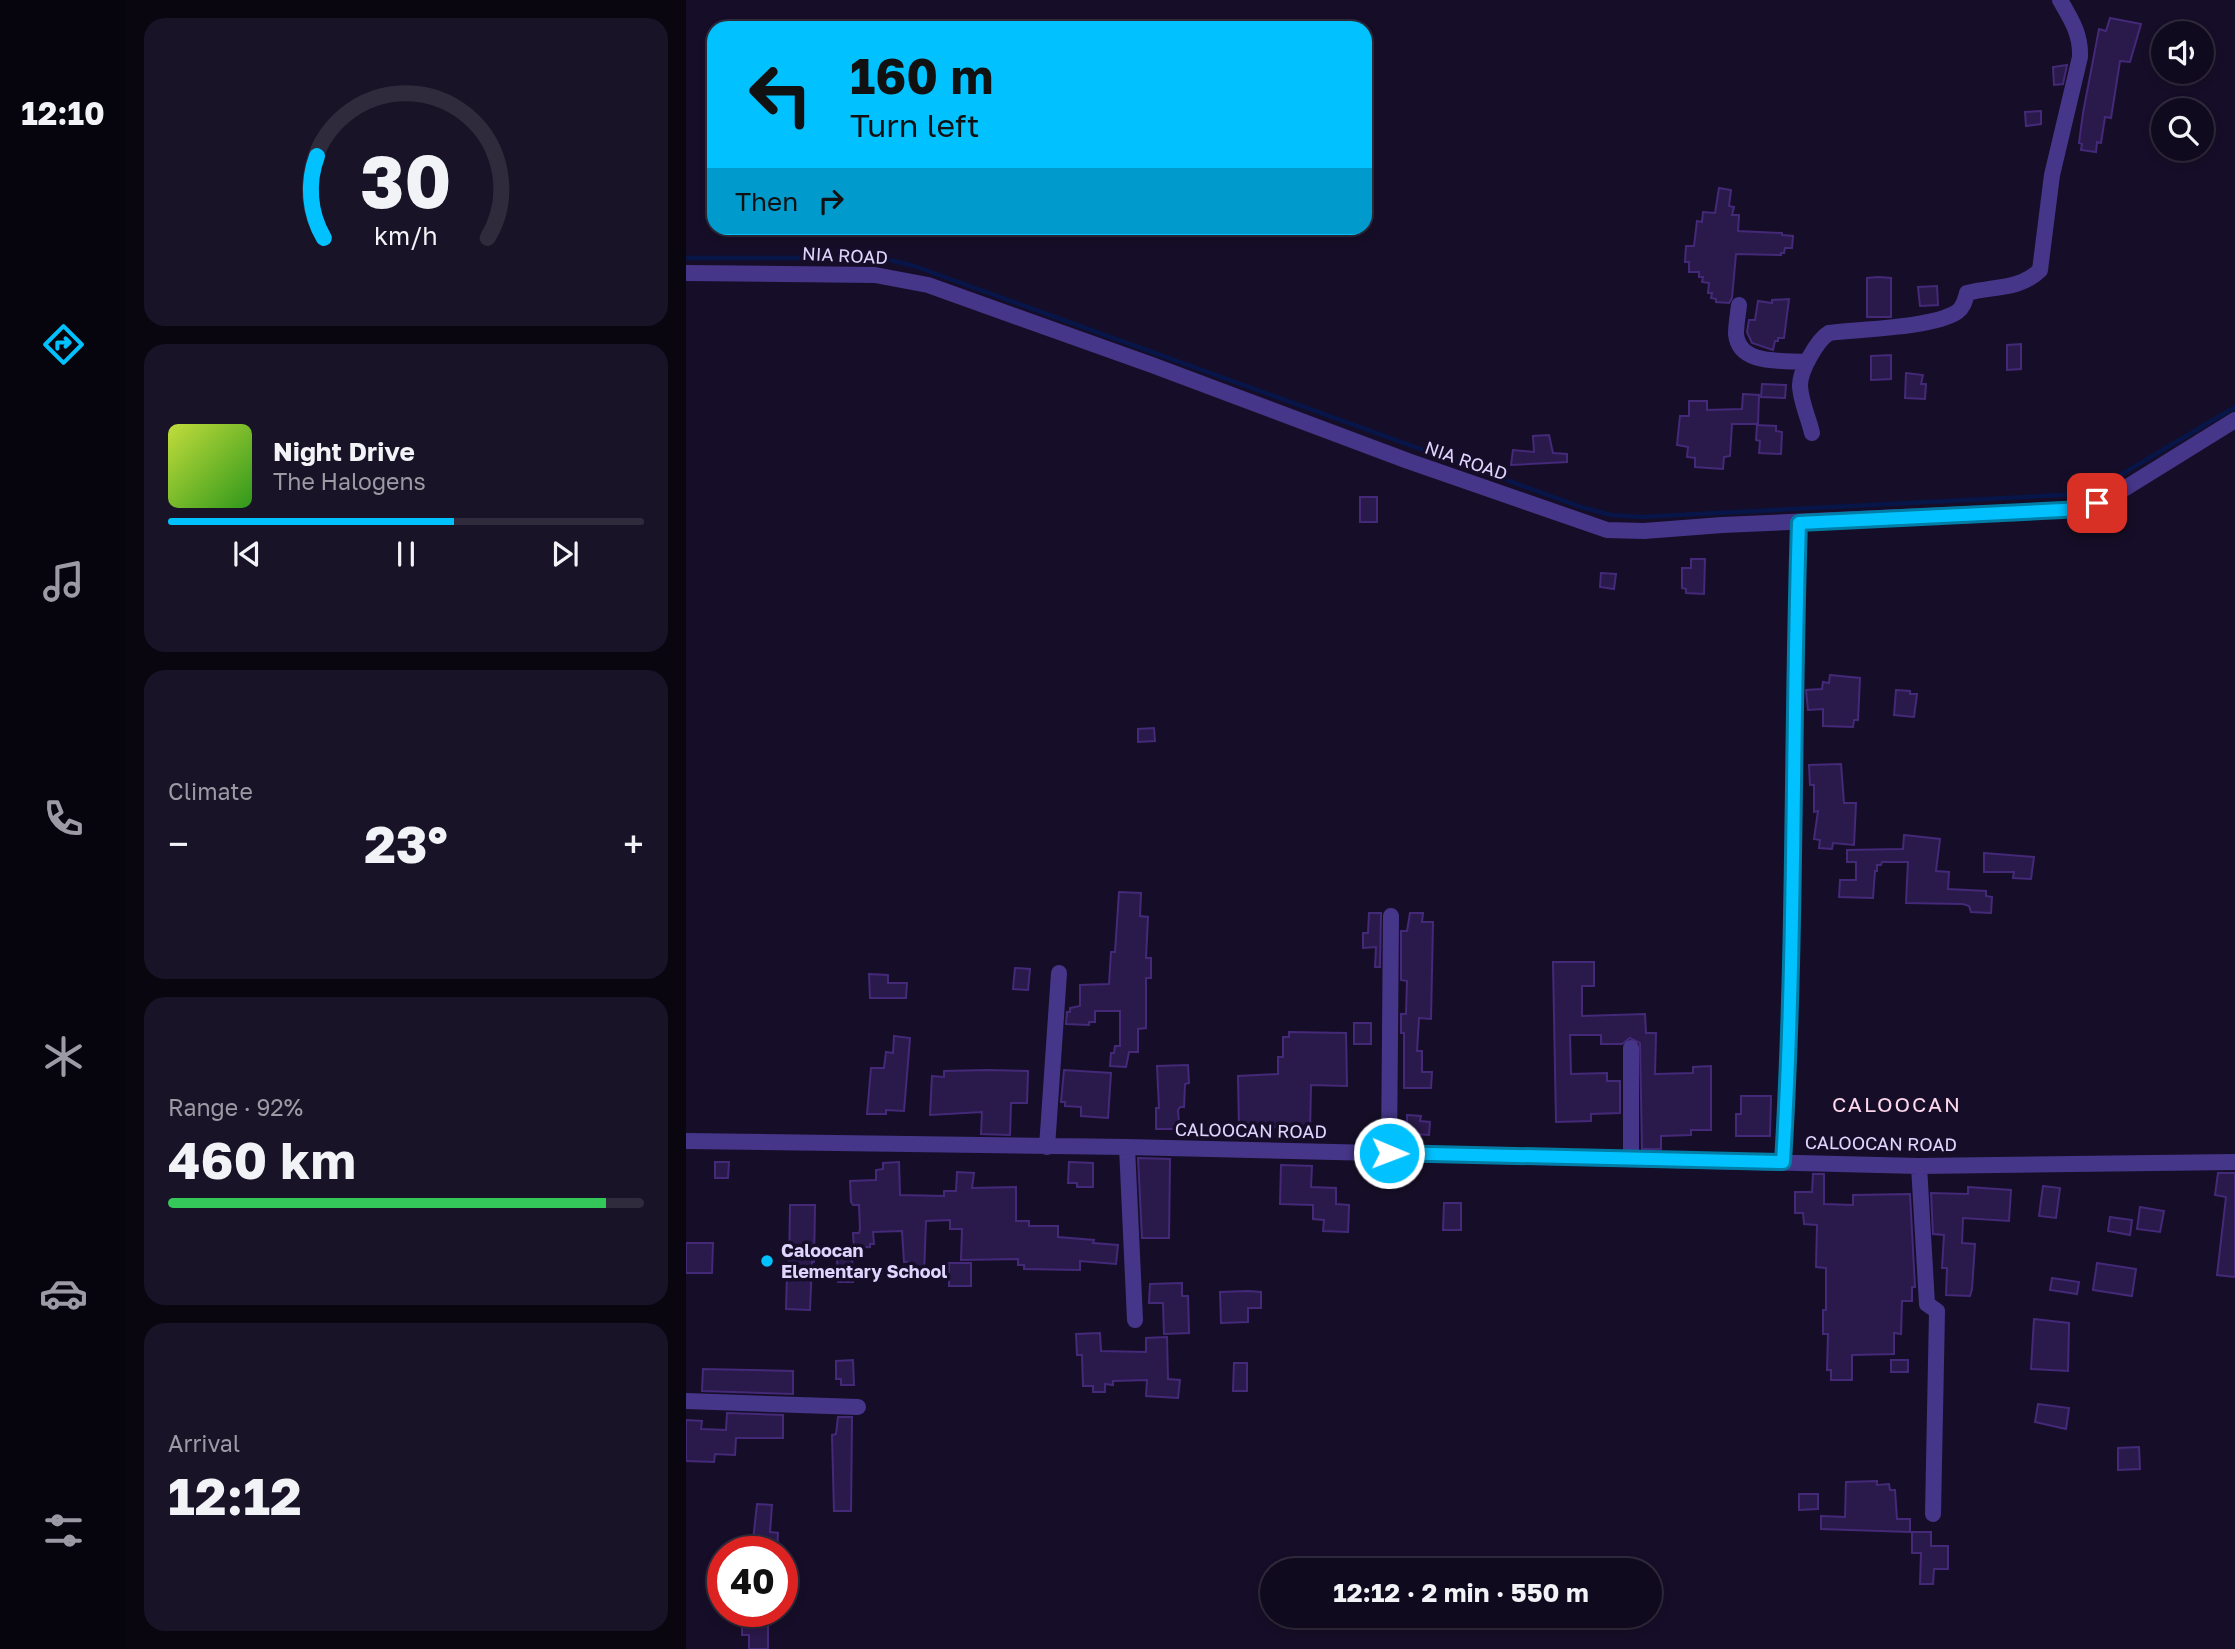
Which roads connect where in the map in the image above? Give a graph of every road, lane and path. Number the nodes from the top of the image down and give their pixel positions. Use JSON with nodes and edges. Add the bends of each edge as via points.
{"nodes":[{"id":1,"x":2060,"y":0,"type":"edge"},
{"id":2,"x":686,"y":273,"type":"edge"},
{"id":3,"x":1739,"y":305,"type":"dead end"},
{"id":4,"x":1807,"y":362,"type":"junction"},
{"id":5,"x":2235,"y":420,"type":"edge"},
{"id":6,"x":1812,"y":433,"type":"dead end"},
{"id":7,"x":1799,"y":523,"type":"junction"},
{"id":8,"x":1391,"y":916,"type":"dead end"},
{"id":9,"x":1059,"y":973,"type":"dead end"},
{"id":10,"x":1631,"y":1048,"type":"dead end"},
{"id":11,"x":686,"y":1141,"type":"edge"},
{"id":12,"x":1047,"y":1147,"type":"junction"},
{"id":13,"x":1128,"y":1147,"type":"junction"},
{"id":14,"x":1389,"y":1153,"type":"junction"},
{"id":15,"x":1631,"y":1158,"type":"junction"},
{"id":16,"x":1783,"y":1162,"type":"junction"},
{"id":17,"x":2235,"y":1162,"type":"edge"},
{"id":18,"x":1919,"y":1166,"type":"junction"},
{"id":19,"x":1135,"y":1321,"type":"dead end"},
{"id":20,"x":686,"y":1401,"type":"edge"},
{"id":21,"x":858,"y":1407,"type":"dead end"},
{"id":22,"x":1933,"y":1514,"type":"dead end"}],
"edges":[{"from":1,"to":4,"type":"street","via":[[2081,44],[2052,174],[2040,270],[2019,284],[1966,293],[1957,312],[1920,324],[1829,333]]},
{"from":2,"to":7,"type":"street","name":"NIA ROAD","via":[[875,275],[928,285],[1607,530]]},
{"from":3,"to":4,"type":"street","via":[[1736,334],[1741,349],[1751,358]]},
{"from":4,"to":6,"type":"street","via":[[1800,384]]},
{"from":5,"to":7,"type":"street","name":"NIA ROAD","via":[[2111,497],[2083,509]]},
{"from":7,"to":16,"type":"street","via":[[1790,1035]]},
{"from":8,"to":14,"type":"street"},
{"from":9,"to":12,"type":"street"},
{"from":10,"to":15,"type":"street"},
{"from":11,"to":12,"type":"street","name":"CALOOCAN ROAD"},
{"from":12,"to":13,"type":"street","name":"CALOOCAN ROAD"},
{"from":13,"to":14,"type":"street","name":"CALOOCAN ROAD"},
{"from":13,"to":19,"type":"street"},
{"from":14,"to":15,"type":"street","name":"CALOOCAN ROAD"},
{"from":15,"to":16,"type":"street","name":"CALOOCAN ROAD"},
{"from":16,"to":18,"type":"street","name":"CALOOCAN ROAD"},
{"from":17,"to":18,"type":"street","name":"CALOOCAN ROAD"},
{"from":18,"to":22,"type":"street","via":[[1927,1304],[1937,1311],[1938,1318]]},
{"from":20,"to":21,"type":"street"}]}
